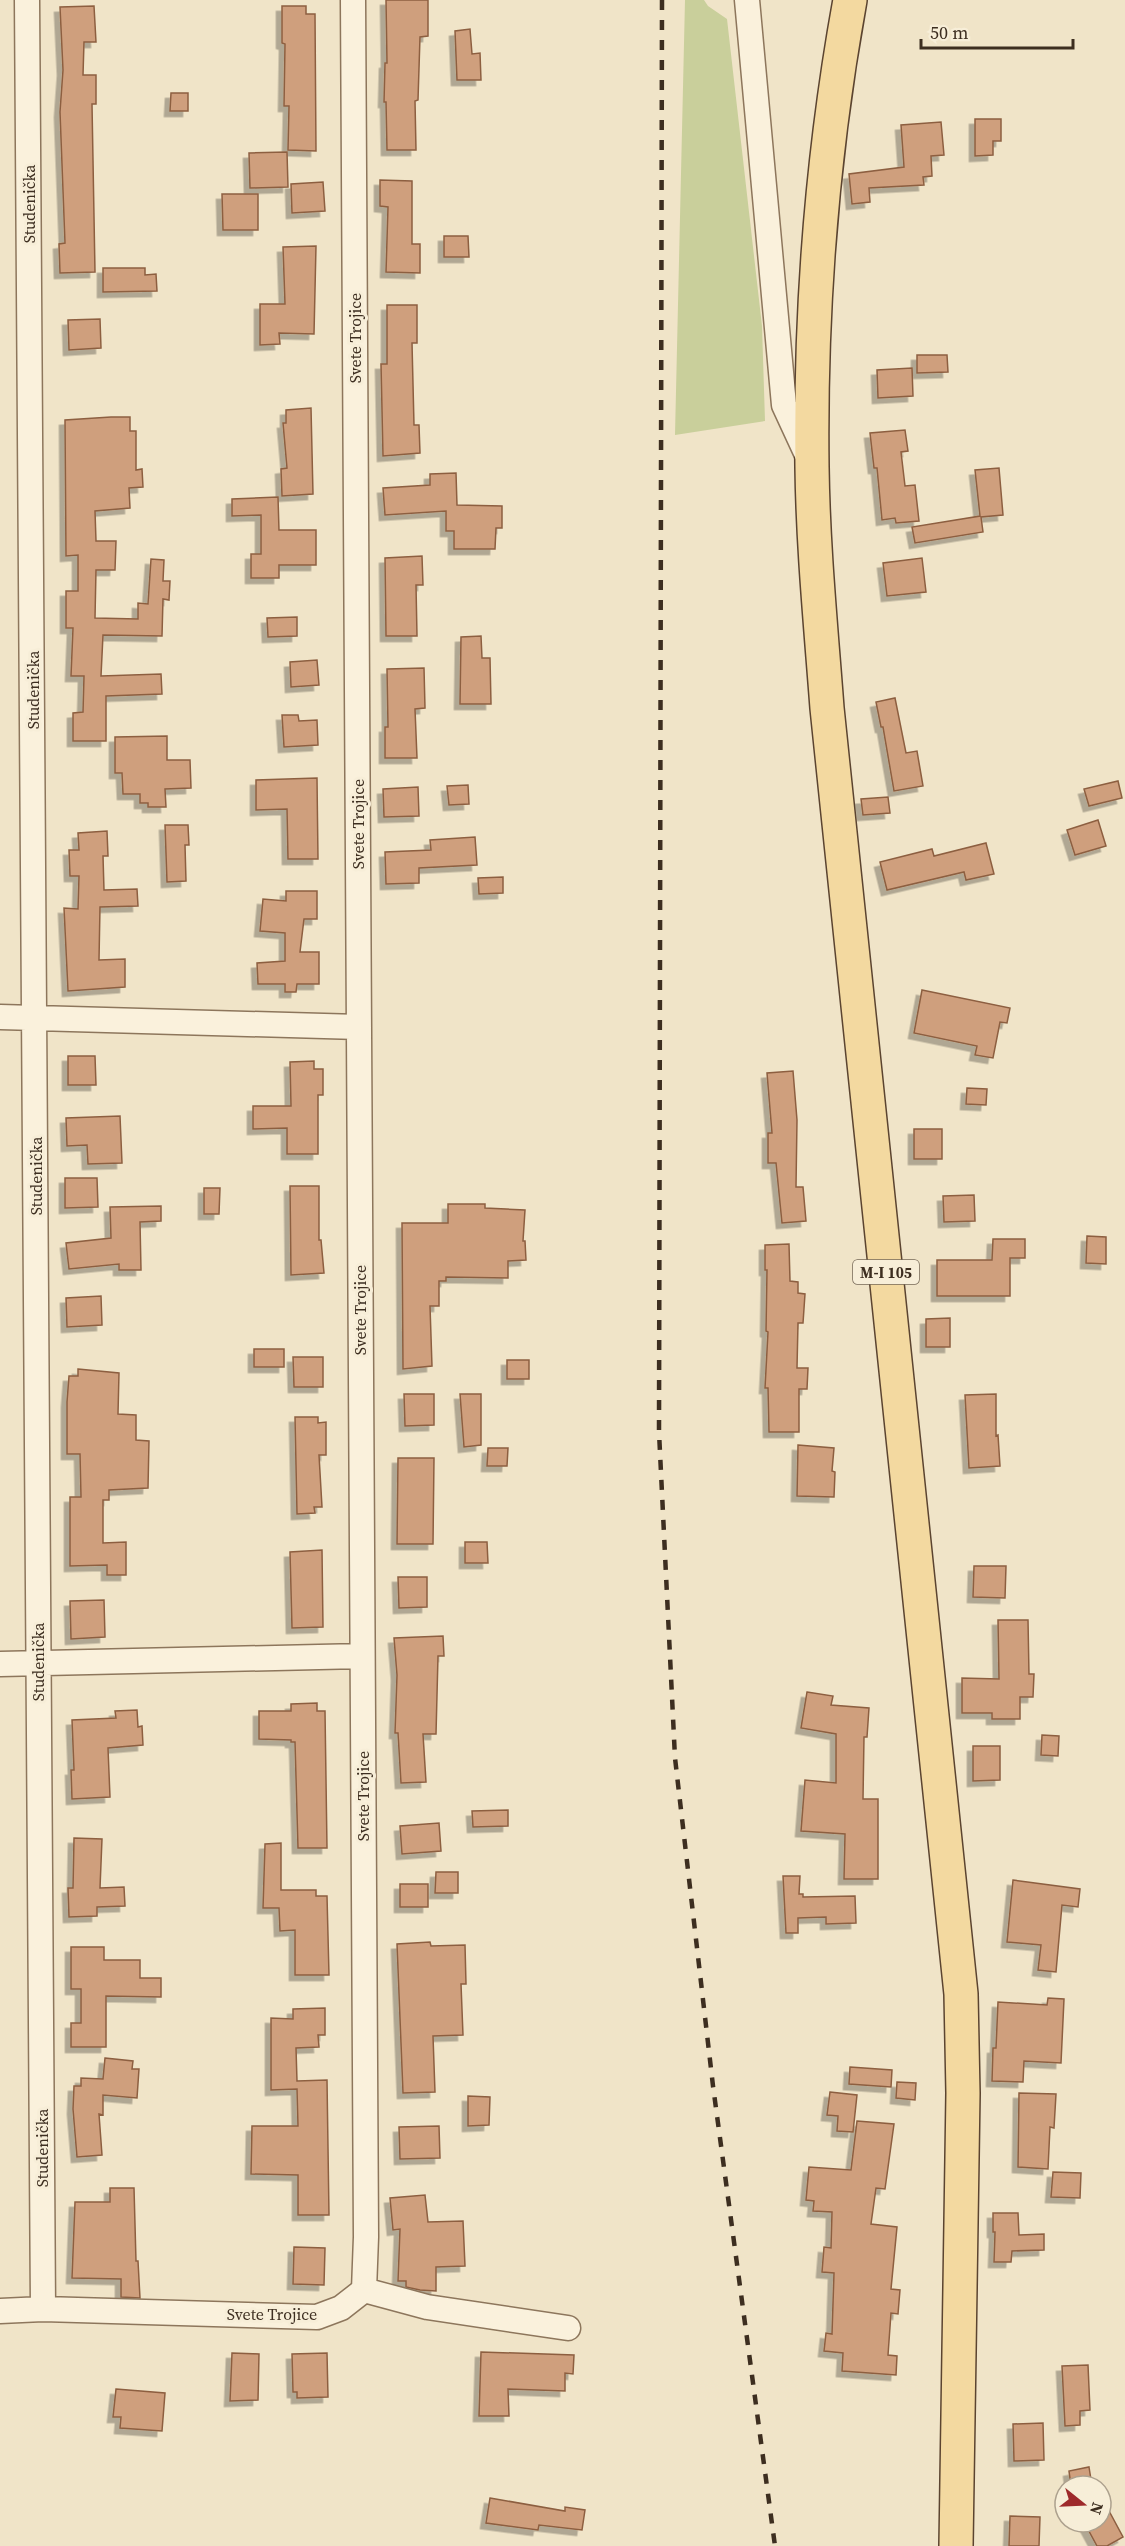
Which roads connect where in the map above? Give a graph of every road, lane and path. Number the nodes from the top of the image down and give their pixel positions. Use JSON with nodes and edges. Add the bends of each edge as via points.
{"nodes":[{"id":1,"x":27,"y":0,"type":"edge"},
{"id":2,"x":353,"y":0,"type":"edge"},
{"id":3,"x":747,"y":0,"type":"edge"},
{"id":4,"x":850,"y":0,"type":"edge"},
{"id":5,"x":812,"y":467,"type":"junction"},
{"id":6,"x":0,"y":1017,"type":"edge"},
{"id":7,"x":35,"y":1017,"type":"junction"},
{"id":8,"x":359,"y":1027,"type":"junction"},
{"id":9,"x":362,"y":1656,"type":"junction"},
{"id":10,"x":38,"y":1663,"type":"junction"},
{"id":11,"x":0,"y":1664,"type":"edge"},
{"id":12,"x":364,"y":2290,"type":"junction"},
{"id":13,"x":43,"y":2309,"type":"junction"},
{"id":14,"x":0,"y":2311,"type":"edge"},
{"id":15,"x":568,"y":2328,"type":"dead end"},
{"id":16,"x":956,"y":2546,"type":"edge"}],
"edges":[{"from":1,"to":7,"type":"street","name":"Studenička"},
{"from":2,"to":8,"type":"street","name":"Svete Trojice"},
{"from":3,"to":5,"type":"street","via":[[784,405]]},
{"from":4,"to":5,"type":"main road","number":"M-I 105","via":[[822,197],[814,328]]},
{"from":5,"to":16,"type":"main road","number":"M-I 105","via":[[827,708],[961,1994]]},
{"from":6,"to":7,"type":"street"},
{"from":7,"to":8,"type":"street"},
{"from":7,"to":10,"type":"street","name":"Studenička"},
{"from":8,"to":9,"type":"street","name":"Svete Trojice"},
{"from":9,"to":10,"type":"street"},
{"from":9,"to":12,"type":"street","name":"Svete Trojice"},
{"from":10,"to":11,"type":"street"},
{"from":10,"to":13,"type":"street","name":"Studenička"},
{"from":12,"to":13,"type":"street","name":"Svete Trojice","via":[[341,2308],[317,2317]]},
{"from":12,"to":15,"type":"street","via":[[427,2307]]},
{"from":13,"to":14,"type":"street"}]}
